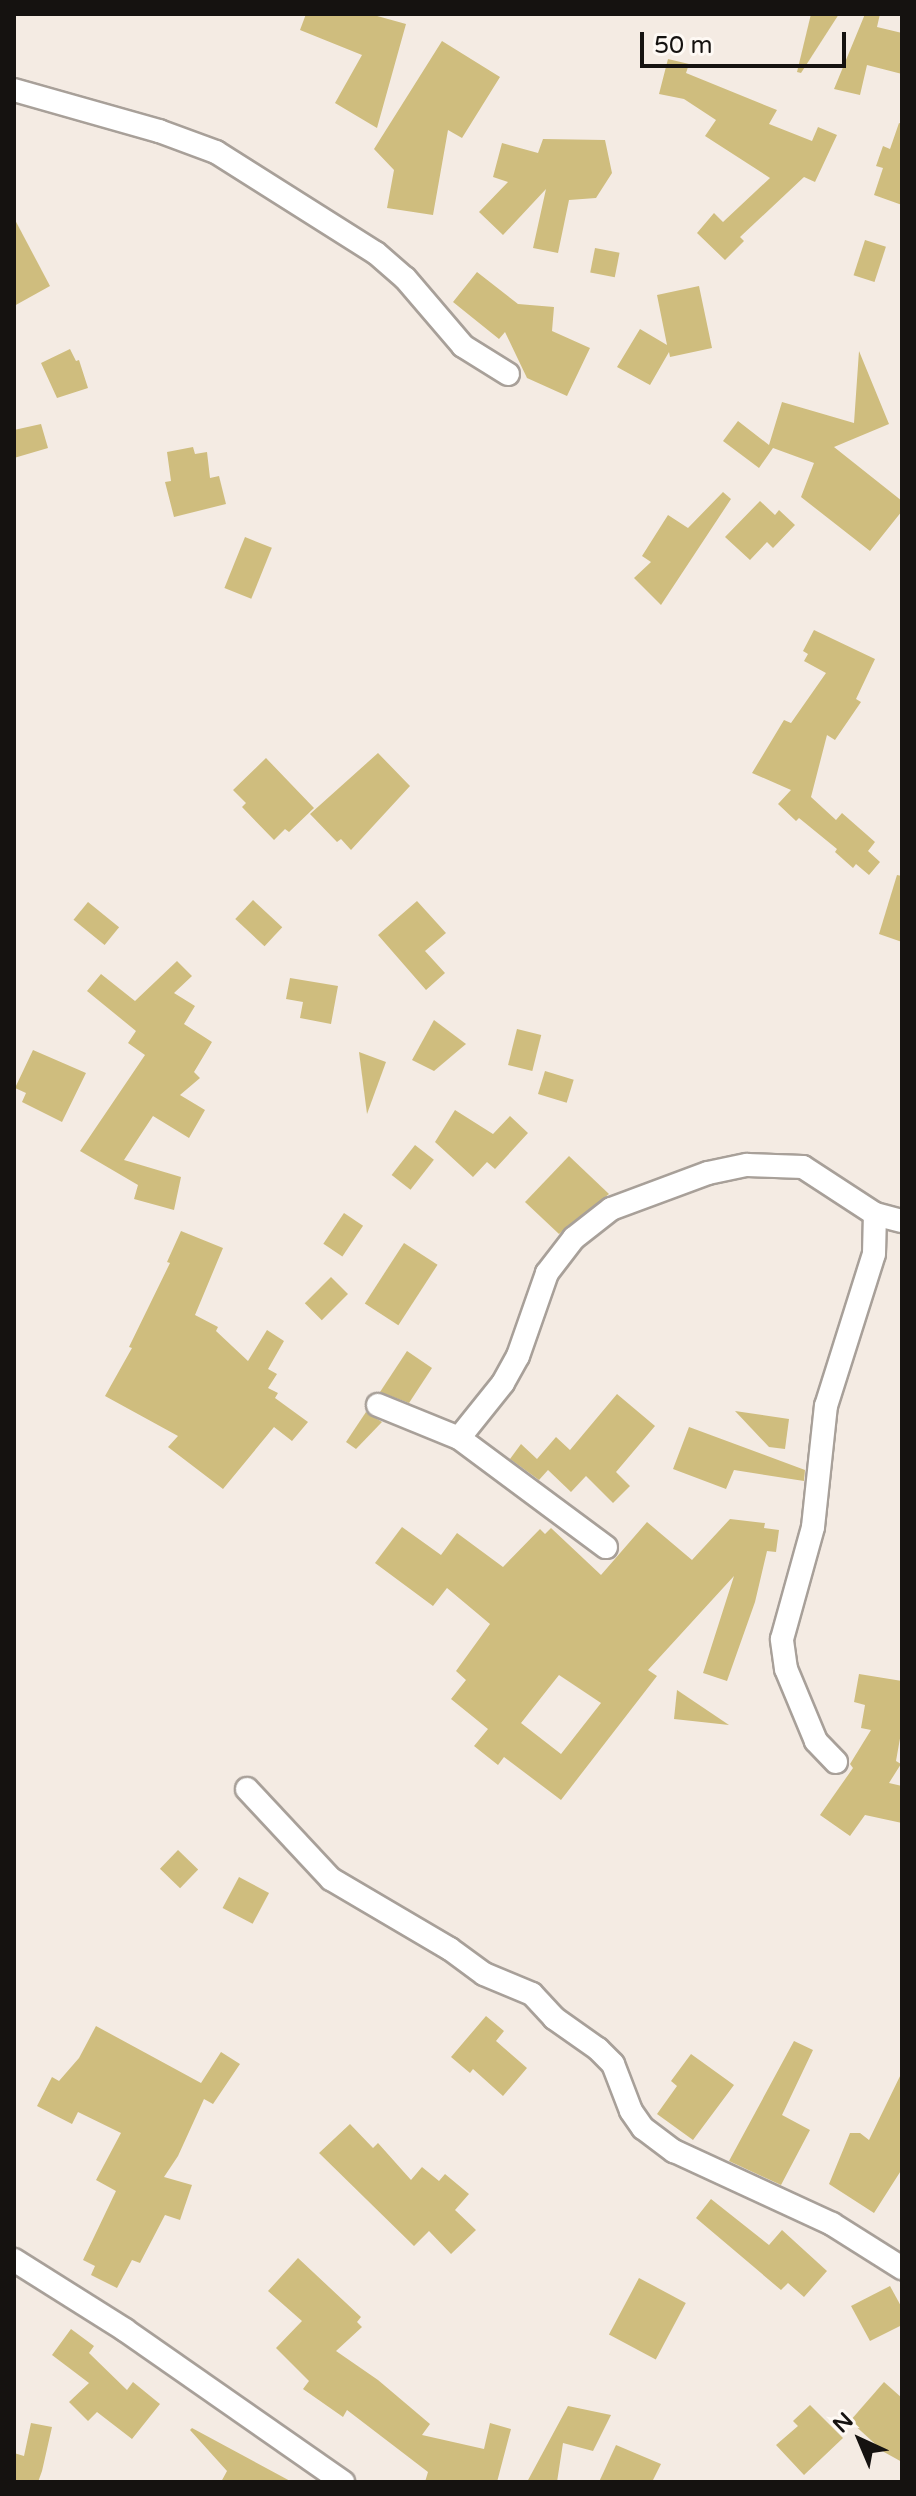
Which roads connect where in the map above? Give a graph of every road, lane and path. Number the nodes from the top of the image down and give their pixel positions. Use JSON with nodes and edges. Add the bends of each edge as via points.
{"nodes":[{"id":1,"x":14,"y":90,"type":"edge"},
{"id":2,"x":508,"y":374,"type":"dead end"},
{"id":3,"x":875,"y":1214,"type":"junction"},
{"id":4,"x":902,"y":1221,"type":"edge"},
{"id":5,"x":378,"y":1405,"type":"dead end"},
{"id":6,"x":459,"y":1438,"type":"junction"},
{"id":7,"x":606,"y":1547,"type":"dead end"},
{"id":8,"x":836,"y":1762,"type":"dead end"},
{"id":9,"x":247,"y":1789,"type":"dead end"},
{"id":10,"x":14,"y":2260,"type":"edge"},
{"id":11,"x":902,"y":2268,"type":"edge"},
{"id":12,"x":343,"y":2482,"type":"edge"}],
"edges":[{"from":1,"to":2,"type":"street","via":[[216,152],[376,253],[405,278],[463,346]]},
{"from":3,"to":4,"type":"street"},
{"from":3,"to":6,"type":"street","via":[[803,1167],[747,1165],[708,1173],[611,1209],[574,1238],[547,1273],[518,1356]]},
{"from":3,"to":8,"type":"street","via":[[874,1254],[826,1406],[813,1527],[782,1639],[786,1669],[816,1741]]},
{"from":5,"to":6,"type":"street"},
{"from":6,"to":7,"type":"street"},
{"from":9,"to":11,"type":"street","via":[[331,1879],[484,1974],[532,1994],[554,2018],[598,2049],[613,2064],[643,2128],[674,2151],[832,2224]]},
{"from":10,"to":12,"type":"street","via":[[125,2330]]}]}
